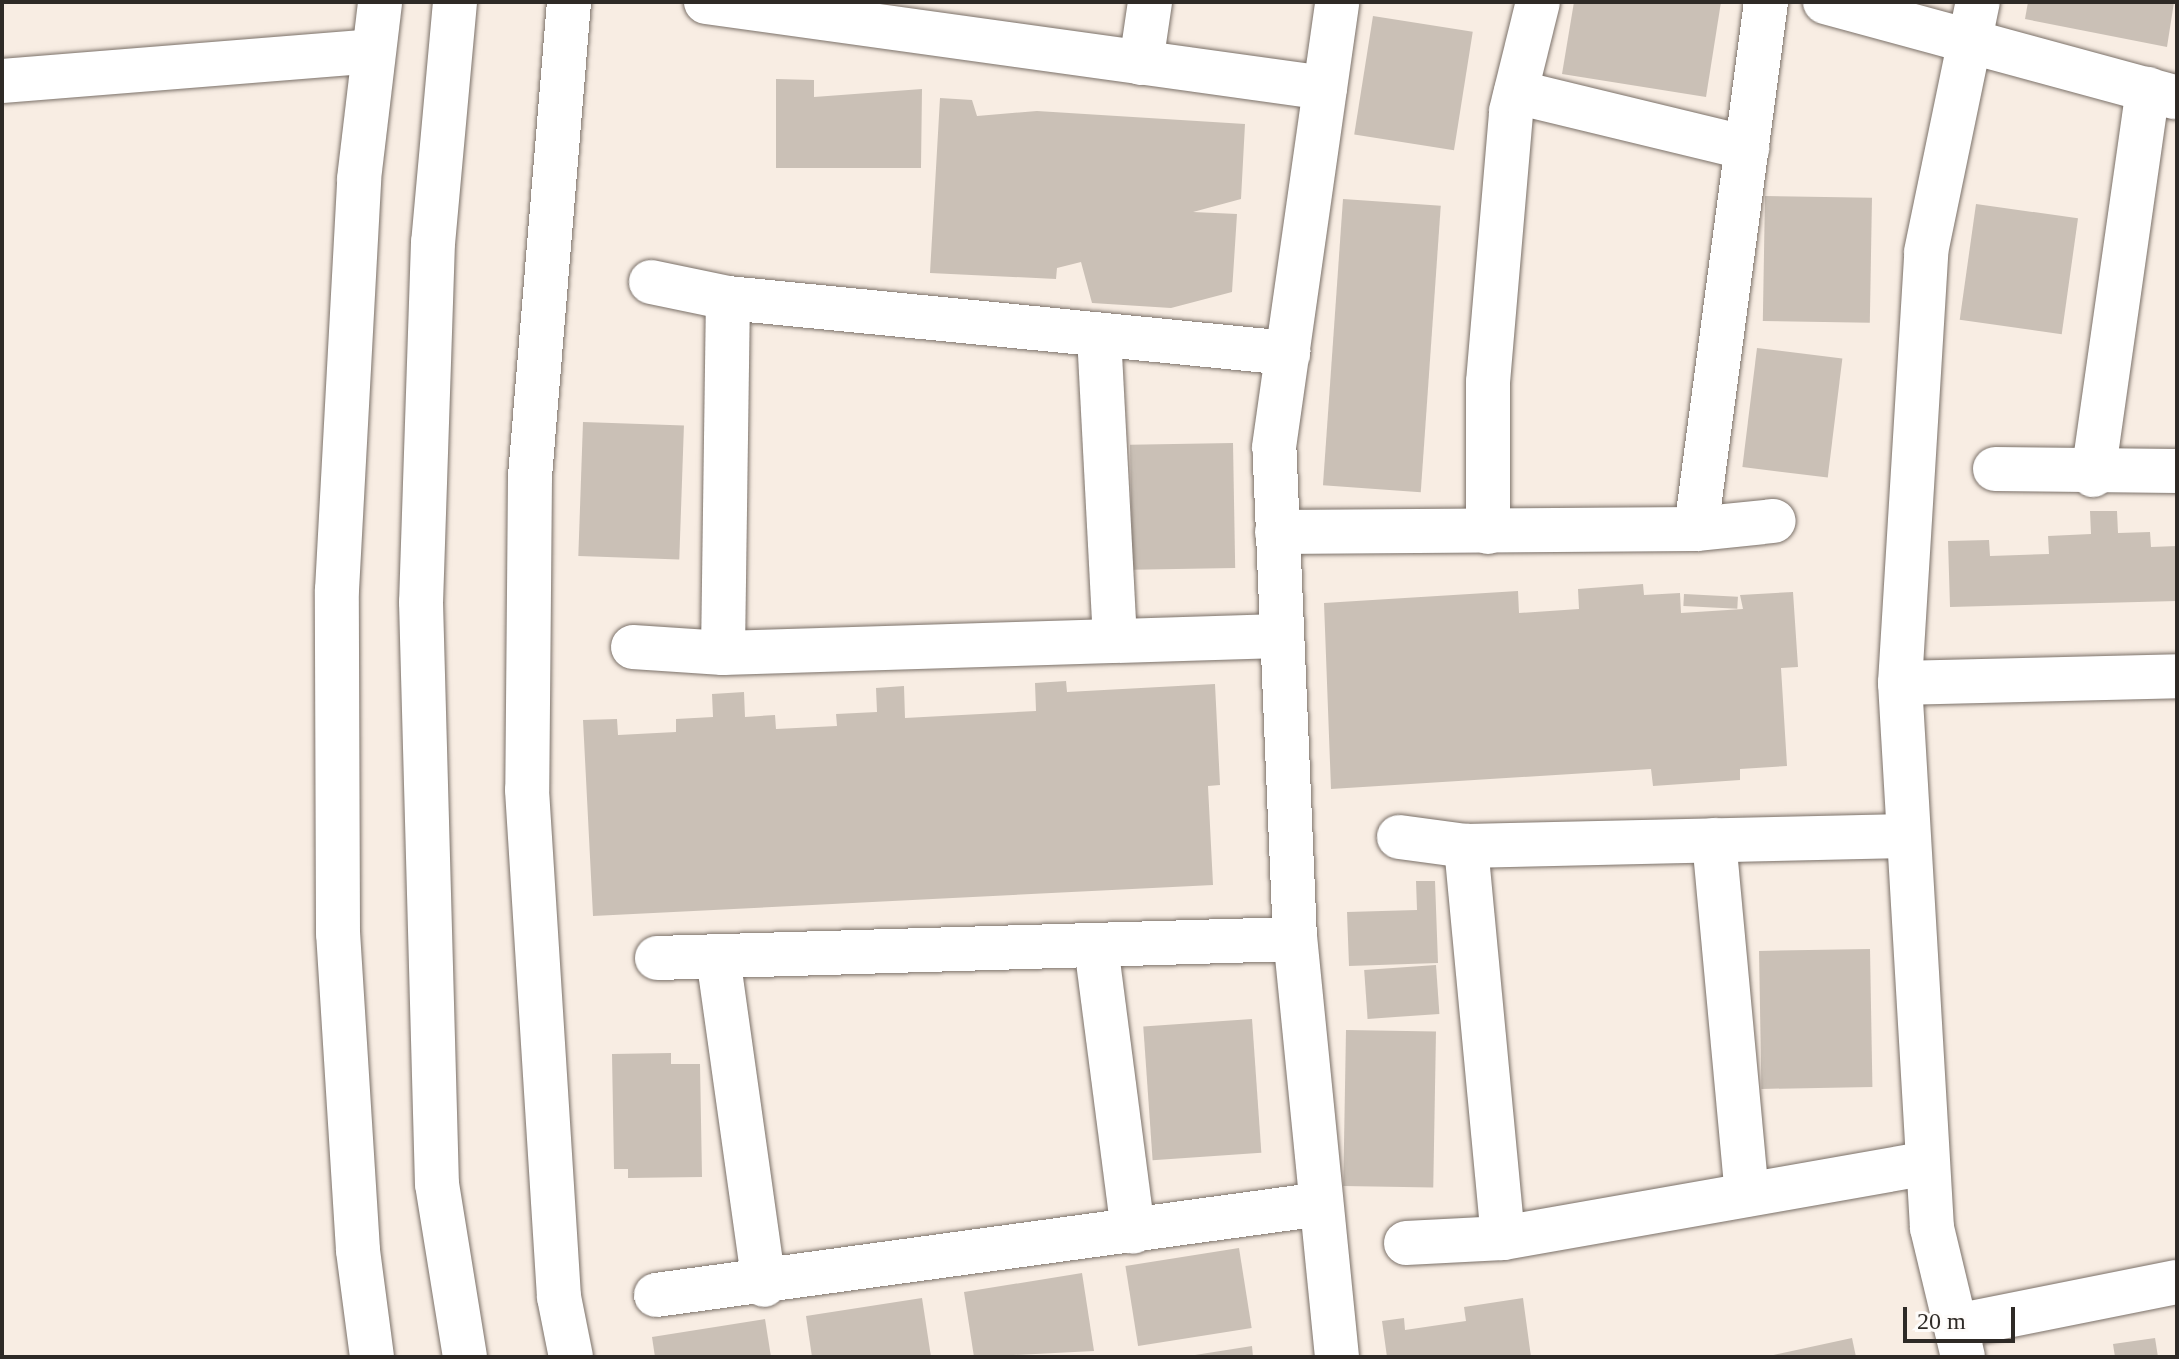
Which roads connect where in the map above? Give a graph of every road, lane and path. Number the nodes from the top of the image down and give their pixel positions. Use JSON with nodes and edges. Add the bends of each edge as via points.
{"nodes":[{"id":1,"x":380,"y":2,"type":"edge"},
{"id":2,"x":455,"y":2,"type":"edge"},
{"id":3,"x":569,"y":2,"type":"edge"},
{"id":4,"x":706,"y":2,"type":"edge"},
{"id":5,"x":1150,"y":2,"type":"edge"},
{"id":6,"x":1337,"y":2,"type":"edge"},
{"id":7,"x":1538,"y":2,"type":"edge"},
{"id":8,"x":1766,"y":2,"type":"edge"},
{"id":9,"x":1825,"y":2,"type":"edge"},
{"id":10,"x":773,"y":8,"type":"edge"},
{"id":11,"x":1974,"y":21,"type":"edge"},
{"id":12,"x":372,"y":51,"type":"junction"},
{"id":13,"x":1141,"y":63,"type":"junction"},
{"id":14,"x":2,"y":81,"type":"edge"},
{"id":15,"x":1325,"y":88,"type":"junction"},
{"id":16,"x":1516,"y":92,"type":"junction"},
{"id":17,"x":2162,"y":93,"type":"edge"},
{"id":18,"x":1747,"y":148,"type":"junction"},
{"id":19,"x":651,"y":282,"type":"dead end"},
{"id":20,"x":728,"y":298,"type":"junction"},
{"id":21,"x":1099,"y":335,"type":"junction"},
{"id":22,"x":1288,"y":353,"type":"junction"},
{"id":23,"x":1995,"y":469,"type":"dead end"},
{"id":24,"x":2177,"y":471,"type":"edge"},
{"id":25,"x":2093,"y":475,"type":"junction"},
{"id":26,"x":1774,"y":521,"type":"dead end"},
{"id":27,"x":1696,"y":529,"type":"junction"},
{"id":28,"x":1277,"y":532,"type":"junction"},
{"id":29,"x":1488,"y":532,"type":"junction"},
{"id":30,"x":1280,"y":636,"type":"junction"},
{"id":31,"x":1115,"y":641,"type":"junction"},
{"id":32,"x":633,"y":647,"type":"dead end"},
{"id":33,"x":723,"y":653,"type":"junction"},
{"id":34,"x":2177,"y":676,"type":"edge"},
{"id":35,"x":1900,"y":683,"type":"junction"},
{"id":36,"x":1906,"y":836,"type":"junction"},
{"id":37,"x":1399,"y":837,"type":"dead end"},
{"id":38,"x":1714,"y":840,"type":"junction"},
{"id":39,"x":1466,"y":846,"type":"junction"},
{"id":40,"x":1295,"y":939,"type":"junction"},
{"id":41,"x":1096,"y":946,"type":"junction"},
{"id":42,"x":718,"y":957,"type":"junction"},
{"id":43,"x":657,"y":958,"type":"dead end"},
{"id":44,"x":1927,"y":1163,"type":"junction"},
{"id":45,"x":1747,"y":1194,"type":"junction"},
{"id":46,"x":1321,"y":1204,"type":"junction"},
{"id":47,"x":1133,"y":1232,"type":"junction"},
{"id":48,"x":1503,"y":1238,"type":"junction"},
{"id":49,"x":1406,"y":1243,"type":"dead end"},
{"id":50,"x":2177,"y":1282,"type":"edge"},
{"id":51,"x":764,"y":1285,"type":"junction"},
{"id":52,"x":656,"y":1295,"type":"dead end"},
{"id":53,"x":1960,"y":1341,"type":"edge"},
{"id":54,"x":372,"y":1357,"type":"edge"},
{"id":55,"x":465,"y":1357,"type":"edge"},
{"id":56,"x":571,"y":1357,"type":"edge"},
{"id":57,"x":1337,"y":1357,"type":"edge"}],
"edges":[{"from":1,"to":12,"type":"street"},
{"from":2,"to":55,"type":"street","via":[[433,242],[421,602],[437,1184]]},
{"from":3,"to":56,"type":"street","via":[[530,476],[527,790],[559,1297]]},
{"from":4,"to":10,"type":"street"},
{"from":5,"to":13,"type":"street"},
{"from":6,"to":15,"type":"street"},
{"from":7,"to":16,"type":"street"},
{"from":8,"to":18,"type":"street"},
{"from":9,"to":11,"type":"street"},
{"from":10,"to":13,"type":"street"},
{"from":11,"to":17,"type":"street"},
{"from":11,"to":35,"type":"street","via":[[1926,252]]},
{"from":12,"to":14,"type":"street"},
{"from":12,"to":54,"type":"street","via":[[337,590],[338,934],[358,1250]]},
{"from":13,"to":15,"type":"street"},
{"from":15,"to":22,"type":"street"},
{"from":16,"to":18,"type":"street"},
{"from":16,"to":29,"type":"street","via":[[1488,382]]},
{"from":17,"to":25,"type":"street"},
{"from":18,"to":27,"type":"street"},
{"from":19,"to":20,"type":"street"},
{"from":20,"to":21,"type":"street"},
{"from":20,"to":33,"type":"street"},
{"from":21,"to":22,"type":"street"},
{"from":21,"to":31,"type":"street"},
{"from":22,"to":28,"type":"street","via":[[1274,447]]},
{"from":23,"to":25,"type":"street"},
{"from":24,"to":25,"type":"street"},
{"from":26,"to":27,"type":"street"},
{"from":27,"to":29,"type":"street"},
{"from":28,"to":29,"type":"street"},
{"from":28,"to":30,"type":"street"},
{"from":30,"to":31,"type":"street"},
{"from":30,"to":40,"type":"street"},
{"from":31,"to":33,"type":"street"},
{"from":32,"to":33,"type":"street"},
{"from":34,"to":35,"type":"street"},
{"from":35,"to":36,"type":"street"},
{"from":36,"to":38,"type":"street"},
{"from":36,"to":44,"type":"street"},
{"from":37,"to":39,"type":"street"},
{"from":38,"to":39,"type":"street"},
{"from":38,"to":45,"type":"street"},
{"from":39,"to":48,"type":"street"},
{"from":40,"to":41,"type":"street"},
{"from":40,"to":46,"type":"street"},
{"from":41,"to":42,"type":"street"},
{"from":41,"to":47,"type":"street"},
{"from":42,"to":43,"type":"street"},
{"from":42,"to":51,"type":"street"},
{"from":44,"to":45,"type":"street"},
{"from":44,"to":53,"type":"street","via":[[1932,1228]]},
{"from":45,"to":48,"type":"street"},
{"from":46,"to":47,"type":"street"},
{"from":46,"to":57,"type":"street"},
{"from":47,"to":51,"type":"street"},
{"from":48,"to":49,"type":"street"},
{"from":50,"to":53,"type":"street"},
{"from":51,"to":52,"type":"street"}]}
